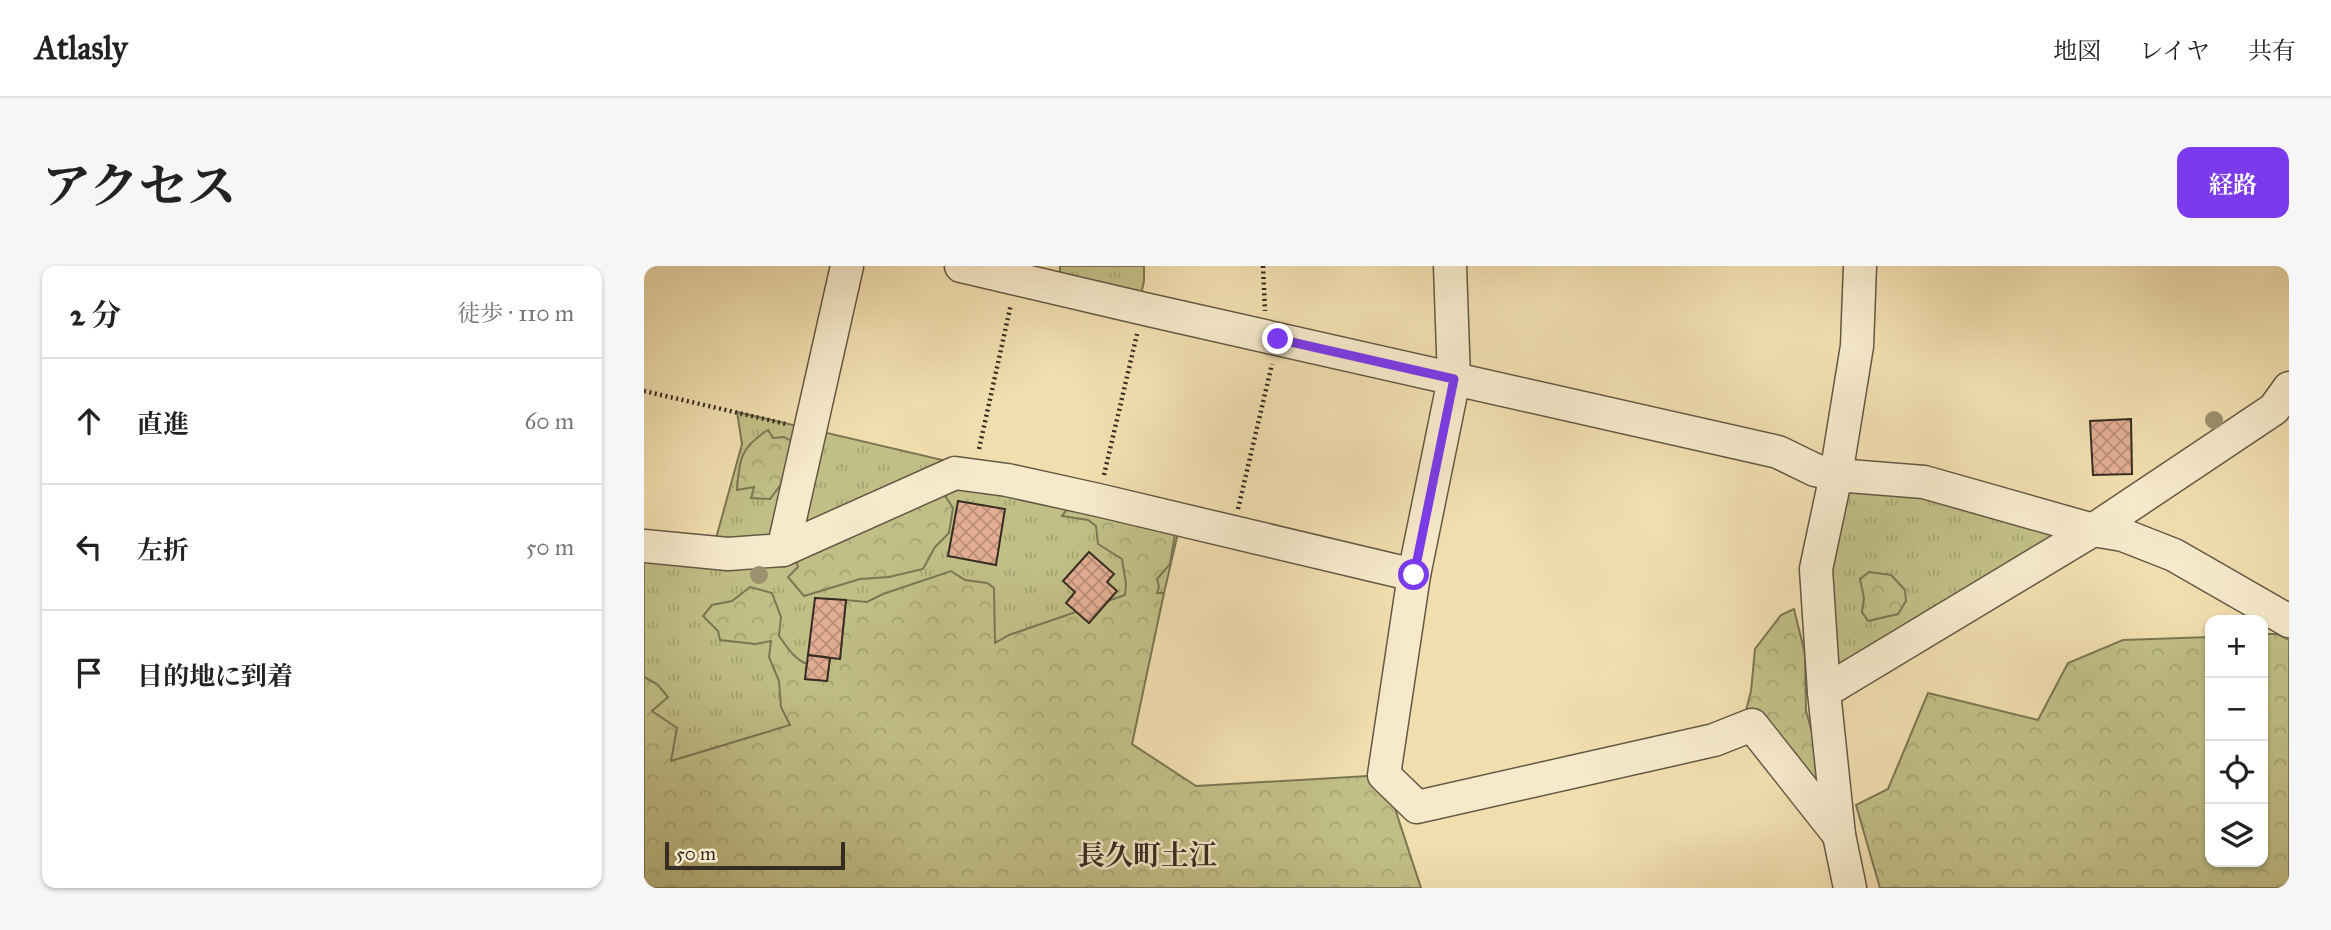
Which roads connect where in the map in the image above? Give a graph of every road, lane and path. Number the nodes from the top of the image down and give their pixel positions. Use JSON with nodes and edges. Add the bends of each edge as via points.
{"nodes":[{"id":1,"x":847,"y":266,"type":"edge"},
{"id":2,"x":961,"y":266,"type":"edge"},
{"id":3,"x":1263,"y":266,"type":"edge"},
{"id":4,"x":1450,"y":266,"type":"edge"},
{"id":5,"x":1860,"y":266,"type":"edge"},
{"id":6,"x":1011,"y":302,"type":"dead end"},
{"id":7,"x":1143,"y":309,"type":"junction"},
{"id":8,"x":1272,"y":329,"type":"junction"},
{"id":9,"x":1454,"y":379,"type":"junction"},
{"id":10,"x":2289,"y":388,"type":"edge"},
{"id":11,"x":644,"y":390,"type":"edge"},
{"id":12,"x":795,"y":426,"type":"dead end"},
{"id":13,"x":973,"y":475,"type":"junction"},
{"id":14,"x":1836,"y":475,"type":"junction"},
{"id":15,"x":1098,"y":500,"type":"junction"},
{"id":16,"x":2093,"y":530,"type":"junction"},
{"id":17,"x":1233,"y":533,"type":"junction"},
{"id":18,"x":644,"y":546,"type":"edge"},
{"id":19,"x":783,"y":550,"type":"junction"},
{"id":20,"x":1414,"y":575,"type":"junction"},
{"id":21,"x":2289,"y":621,"type":"edge"},
{"id":22,"x":1824,"y":692,"type":"junction"},
{"id":23,"x":1839,"y":835,"type":"junction"},
{"id":24,"x":1850,"y":888,"type":"edge"}],
"edges":[{"from":1,"to":19,"type":"street"},
{"from":2,"to":7,"type":"street"},
{"from":3,"to":8,"type":"path"},
{"from":4,"to":9,"type":"street"},
{"from":5,"to":14,"type":"street","via":[[1857,346]]},
{"from":6,"to":13,"type":"path"},
{"from":7,"to":8,"type":"street"},
{"from":7,"to":15,"type":"path"},
{"from":8,"to":9,"type":"street"},
{"from":8,"to":17,"type":"path"},
{"from":9,"to":14,"type":"street","via":[[1778,452]]},
{"from":9,"to":20,"type":"street"},
{"from":10,"to":16,"type":"street","via":[[2274,409]]},
{"from":11,"to":12,"type":"path"},
{"from":13,"to":15,"type":"street"},
{"from":13,"to":19,"type":"street","via":[[955,472]]},
{"from":14,"to":16,"type":"street","via":[[1924,482]]},
{"from":14,"to":22,"type":"street","via":[[1816,569]]},
{"from":15,"to":17,"type":"street"},
{"from":16,"to":21,"type":"street","via":[[2123,535],[2174,555]]},
{"from":16,"to":22,"type":"street"},
{"from":17,"to":20,"type":"street"},
{"from":18,"to":19,"type":"street","via":[[728,554]]},
{"from":20,"to":23,"type":"street","via":[[1384,775],[1417,807],[1714,740],[1752,725]]},
{"from":22,"to":23,"type":"street"},
{"from":23,"to":24,"type":"street"}]}
